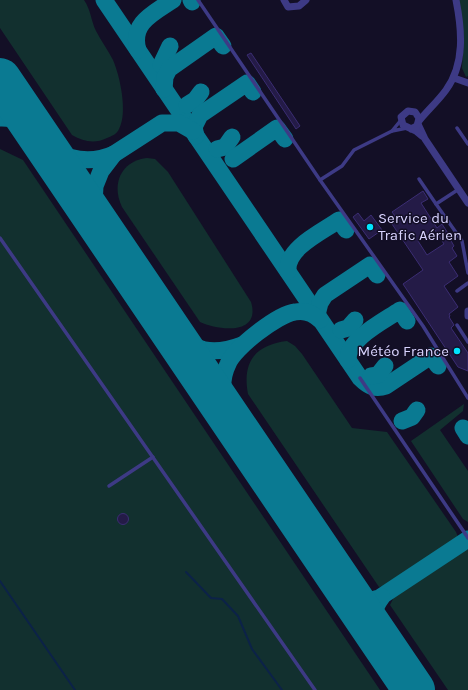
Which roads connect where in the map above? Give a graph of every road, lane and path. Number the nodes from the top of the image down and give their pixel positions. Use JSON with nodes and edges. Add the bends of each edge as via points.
{"nodes":[{"id":1,"x":198,"y":0,"type":"edge"},
{"id":2,"x":306,"y":0,"type":"edge"},
{"id":3,"x":456,"y":0,"type":"edge"},
{"id":4,"x":288,"y":3,"type":"edge"},
{"id":5,"x":454,"y":78,"type":"junction"},
{"id":6,"x":468,"y":83,"type":"edge"},
{"id":7,"x":430,"y":107,"type":"junction"},
{"id":8,"x":415,"y":112,"type":"junction"},
{"id":9,"x":401,"y":120,"type":"junction"},
{"id":10,"x":419,"y":122,"type":"junction"},
{"id":11,"x":409,"y":128,"type":"junction"},
{"id":12,"x":457,"y":128,"type":"dead end"},
{"id":13,"x":392,"y":131,"type":"junction"},
{"id":14,"x":425,"y":139,"type":"junction"},
{"id":15,"x":468,"y":144,"type":"edge"},
{"id":16,"x":419,"y":179,"type":"dead end"},
{"id":17,"x":320,"y":180,"type":"junction"},
{"id":18,"x":459,"y":189,"type":"junction"},
{"id":19,"x":468,"y":203,"type":"edge"},
{"id":20,"x":436,"y":204,"type":"junction"},
{"id":21,"x":0,"y":238,"type":"edge"},
{"id":22,"x":468,"y":273,"type":"edge"},
{"id":23,"x":468,"y":283,"type":"edge"},
{"id":24,"x":457,"y":291,"type":"dead end"},
{"id":25,"x":468,"y":311,"type":"edge"},
{"id":26,"x":468,"y":316,"type":"edge"},
{"id":27,"x":457,"y":325,"type":"dead end"},
{"id":28,"x":468,"y":342,"type":"edge"},
{"id":29,"x":360,"y":378,"type":"dead end"},
{"id":30,"x":468,"y":398,"type":"edge"},
{"id":31,"x":153,"y":457,"type":"junction"},
{"id":32,"x":109,"y":486,"type":"dead end"},
{"id":33,"x":468,"y":538,"type":"edge"},
{"id":34,"x":315,"y":690,"type":"edge"}],
"edges":[{"from":1,"to":17,"type":"lane"},
{"from":2,"to":4,"type":"street","via":[[299,6]]},
{"from":3,"to":5,"type":"street","via":[[460,55]]},
{"from":5,"to":6,"type":"street"},
{"from":5,"to":7,"type":"street"},
{"from":7,"to":8,"type":"street"},
{"from":7,"to":10,"type":"street"},
{"from":8,"to":9,"type":"street","via":[[405,112]]},
{"from":8,"to":10,"type":"street"},
{"from":9,"to":11,"type":"street","via":[[403,125]]},
{"from":9,"to":13,"type":"lane"},
{"from":10,"to":11,"type":"street"},
{"from":10,"to":14,"type":"street"},
{"from":11,"to":13,"type":"lane"},
{"from":11,"to":14,"type":"street"},
{"from":12,"to":15,"type":"lane"},
{"from":13,"to":17,"type":"lane","via":[[354,150],[342,166]]},
{"from":14,"to":18,"type":"street"},
{"from":16,"to":20,"type":"lane"},
{"from":17,"to":30,"type":"lane","via":[[423,326]]},
{"from":18,"to":19,"type":"street"},
{"from":18,"to":20,"type":"lane"},
{"from":20,"to":22,"type":"lane","via":[[462,241]]},
{"from":21,"to":31,"type":"lane"},
{"from":23,"to":24,"type":"lane"},
{"from":25,"to":26,"type":"street"},
{"from":27,"to":28,"type":"lane"},
{"from":29,"to":33,"type":"lane"},
{"from":31,"to":32,"type":"lane"},
{"from":31,"to":34,"type":"lane"}]}
